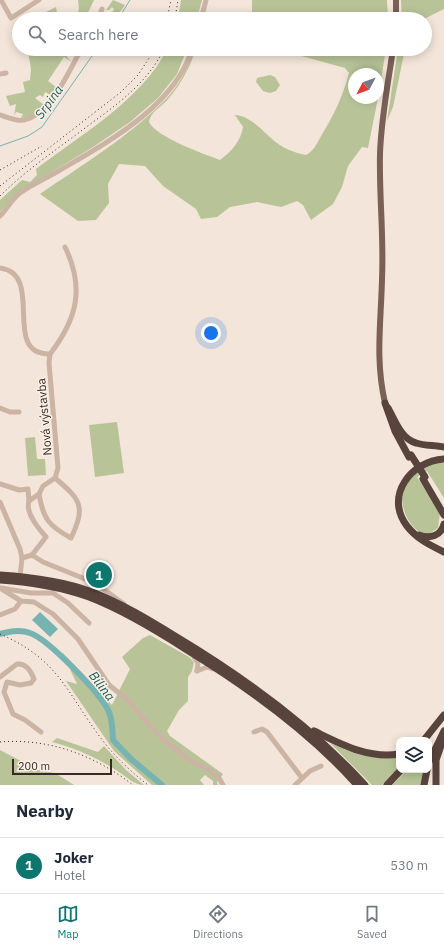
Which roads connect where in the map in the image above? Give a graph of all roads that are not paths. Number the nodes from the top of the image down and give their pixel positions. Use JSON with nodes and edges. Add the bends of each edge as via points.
{"nodes":[{"id":1,"x":1,"y":0,"type":"edge"},
{"id":2,"x":39,"y":0,"type":"edge"},
{"id":3,"x":206,"y":0,"type":"edge"},
{"id":4,"x":396,"y":0,"type":"edge"},
{"id":5,"x":102,"y":9,"type":"dead end"},
{"id":6,"x":20,"y":12,"type":"edge"},
{"id":7,"x":101,"y":12,"type":"edge"},
{"id":8,"x":203,"y":12,"type":"edge"},
{"id":9,"x":396,"y":12,"type":"edge"},
{"id":10,"x":12,"y":17,"type":"edge"},
{"id":11,"x":78,"y":56,"type":"edge"},
{"id":12,"x":189,"y":56,"type":"edge"},
{"id":13,"x":392,"y":56,"type":"edge"},
{"id":14,"x":6,"y":73,"type":"dead end"},
{"id":15,"x":0,"y":74,"type":"edge"},
{"id":16,"x":0,"y":115,"type":"edge"},
{"id":17,"x":0,"y":216,"type":"edge"},
{"id":18,"x":65,"y":247,"type":"dead end"},
{"id":19,"x":0,"y":268,"type":"edge"},
{"id":20,"x":18,"y":327,"type":"dead end"},
{"id":21,"x":20,"y":339,"type":"dead end"},
{"id":22,"x":50,"y":354,"type":"junction"},
{"id":23,"x":386,"y":405,"type":"junction"},
{"id":24,"x":0,"y":408,"type":"edge"},
{"id":25,"x":19,"y":412,"type":"dead end"},
{"id":26,"x":444,"y":447,"type":"edge"},
{"id":27,"x":444,"y":459,"type":"edge"},
{"id":28,"x":55,"y":478,"type":"junction"},
{"id":29,"x":424,"y":478,"type":"junction"},
{"id":30,"x":0,"y":484,"type":"edge"},
{"id":31,"x":39,"y":494,"type":"junction"},
{"id":32,"x":29,"y":501,"type":"junction"},
{"id":33,"x":0,"y":502,"type":"edge"},
{"id":34,"x":444,"y":504,"type":"edge"},
{"id":35,"x":444,"y":509,"type":"edge"},
{"id":36,"x":444,"y":515,"type":"edge"},
{"id":37,"x":444,"y":524,"type":"edge"},
{"id":38,"x":413,"y":533,"type":"junction"},
{"id":39,"x":444,"y":552,"type":"edge"},
{"id":40,"x":32,"y":555,"type":"junction"},
{"id":41,"x":22,"y":558,"type":"junction"},
{"id":42,"x":20,"y":576,"type":"junction"},
{"id":43,"x":0,"y":582,"type":"edge"},
{"id":44,"x":21,"y":601,"type":"junction"},
{"id":45,"x":0,"y":615,"type":"edge"},
{"id":46,"x":143,"y":617,"type":"junction"},
{"id":47,"x":89,"y":623,"type":"dead end"},
{"id":48,"x":162,"y":634,"type":"junction"},
{"id":49,"x":2,"y":676,"type":"edge"},
{"id":50,"x":7,"y":682,"type":"junction"},
{"id":51,"x":260,"y":698,"type":"junction"},
{"id":52,"x":444,"y":716,"type":"edge"},
{"id":53,"x":307,"y":728,"type":"junction"},
{"id":54,"x":444,"y":731,"type":"edge"},
{"id":55,"x":41,"y":732,"type":"dead end"},
{"id":56,"x":254,"y":732,"type":"dead end"},
{"id":57,"x":426,"y":737,"type":"edge"},
{"id":58,"x":431,"y":737,"type":"edge"},
{"id":59,"x":444,"y":737,"type":"edge"},
{"id":60,"x":396,"y":754,"type":"edge"},
{"id":61,"x":432,"y":756,"type":"edge"},
{"id":62,"x":321,"y":766,"type":"dead end"},
{"id":63,"x":398,"y":773,"type":"edge"},
{"id":64,"x":426,"y":773,"type":"edge"},
{"id":65,"x":348,"y":775,"type":"junction"},
{"id":66,"x":302,"y":778,"type":"junction"},
{"id":67,"x":387,"y":784,"type":"edge"},
{"id":68,"x":223,"y":785,"type":"edge"},
{"id":69,"x":295,"y":785,"type":"edge"},
{"id":70,"x":352,"y":785,"type":"edge"},
{"id":71,"x":357,"y":785,"type":"edge"},
{"id":72,"x":365,"y":785,"type":"edge"},
{"id":73,"x":424,"y":785,"type":"edge"},
{"id":74,"x":436,"y":785,"type":"edge"}],
"edges":[{"from":1,"to":10,"type":"street"},
{"from":2,"to":6,"type":"street"},
{"from":3,"to":8,"type":"street"},
{"from":4,"to":9,"type":"main road"},
{"from":5,"to":7,"type":"street"},
{"from":11,"to":16,"type":"street","via":[[47,106],[35,116],[23,121]]},
{"from":12,"to":17,"type":"street","via":[[182,73],[155,106],[92,152],[19,194]]},
{"from":13,"to":23,"type":"main road","via":[[383,110],[380,152],[382,271],[378,350],[380,382]]},
{"from":14,"to":15,"type":"street"},
{"from":18,"to":22,"type":"street","via":[[74,265],[77,301],[62,339]]},
{"from":19,"to":20,"type":"street","via":[[9,270],[19,285]]},
{"from":21,"to":22,"type":"street","via":[[29,350]]},
{"from":22,"to":28,"type":"street","name":"Nová výstavba","via":[[58,468]]},
{"from":23,"to":26,"type":"highway","via":[[400,431],[410,440]]},
{"from":23,"to":29,"type":"highway","bridge":true,"via":[[410,456]]},
{"from":24,"to":25,"type":"street","name":"Nová výstavba"},
{"from":27,"to":38,"type":"highway","via":[[431,460],[417,467],[402,486],[399,497],[400,511]]},
{"from":28,"to":31,"type":"street","via":[[43,486]]},
{"from":28,"to":31,"type":"street","via":[[76,497],[80,510],[79,521],[71,538],[49,523],[44,515]]},
{"from":29,"to":34,"type":"highway"},
{"from":29,"to":35,"type":"highway"},
{"from":29,"to":36,"type":"highway"},
{"from":30,"to":32,"type":"street","via":[[19,490],[28,489]]},
{"from":31,"to":32,"type":"street"},
{"from":32,"to":40,"type":"street","via":[[28,508],[33,521],[46,538]]},
{"from":33,"to":41,"type":"street"},
{"from":37,"to":38,"type":"highway","via":[[432,537]]},
{"from":38,"to":39,"type":"highway"},
{"from":40,"to":41,"type":"street"},
{"from":40,"to":46,"type":"street","via":[[105,588]]},
{"from":41,"to":42,"type":"street"},
{"from":42,"to":43,"type":"highway"},
{"from":42,"to":46,"type":"highway","via":[[92,592]]},
{"from":43,"to":44,"type":"street"},
{"from":43,"to":47,"type":"street","via":[[31,593],[53,593]]},
{"from":43,"to":48,"type":"highway","via":[[50,587],[89,597]]},
{"from":44,"to":45,"type":"street","via":[[15,609]]},
{"from":44,"to":68,"type":"street","via":[[34,602],[53,614],[78,639],[109,685],[138,711],[165,741],[191,761],[208,769]]},
{"from":46,"to":53,"type":"highway","via":[[235,674]]},
{"from":48,"to":51,"type":"highway"},
{"from":48,"to":51,"type":"street","via":[[197,660],[197,672],[207,667],[213,668],[251,695]]},
{"from":49,"to":50,"type":"street"},
{"from":49,"to":50,"type":"street","via":[[19,663],[29,669],[34,679],[29,684]]},
{"from":50,"to":55,"type":"street","via":[[4,692],[13,714]]},
{"from":51,"to":65,"type":"highway"},
{"from":52,"to":57,"type":"highway"},
{"from":52,"to":58,"type":"highway"},
{"from":53,"to":60,"type":"highway","via":[[362,752]]},
{"from":53,"to":72,"type":"highway"},
{"from":54,"to":61,"type":"highway"},
{"from":56,"to":66,"type":"street","via":[[262,729],[267,732]]},
{"from":59,"to":74,"type":"highway","via":[[436,760]]},
{"from":62,"to":66,"type":"street"},
{"from":63,"to":67,"type":"highway"},
{"from":64,"to":73,"type":"highway"},
{"from":65,"to":70,"type":"highway"},
{"from":65,"to":71,"type":"highway"},
{"from":66,"to":69,"type":"street"}]}
